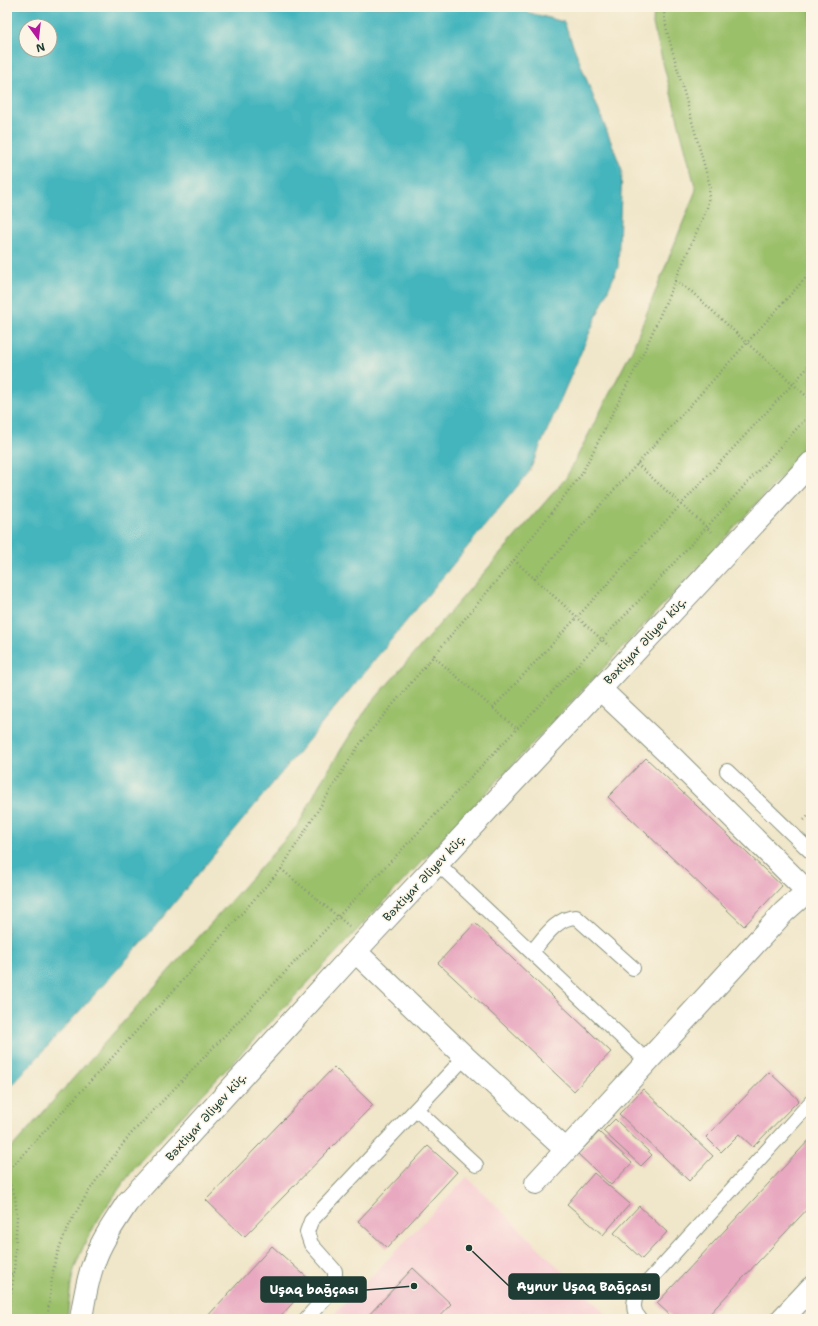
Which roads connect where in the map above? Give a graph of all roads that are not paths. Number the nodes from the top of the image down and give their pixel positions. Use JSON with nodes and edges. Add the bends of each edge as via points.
{"nodes":[{"id":1,"x":811,"y":463,"type":"edge"},
{"id":2,"x":600,"y":690,"type":"junction"},
{"id":3,"x":727,"y":771,"type":"dead end"},
{"id":4,"x":811,"y":852,"type":"edge"},
{"id":5,"x":437,"y":863,"type":"junction"},
{"id":6,"x":809,"y":890,"type":"edge"},
{"id":7,"x":361,"y":946,"type":"junction"},
{"id":8,"x":532,"y":952,"type":"junction"},
{"id":9,"x":633,"y":968,"type":"dead end"},
{"id":10,"x":465,"y":1057,"type":"junction"},
{"id":11,"x":647,"y":1061,"type":"junction"},
{"id":12,"x":811,"y":1102,"type":"edge"},
{"id":13,"x":416,"y":1109,"type":"junction"},
{"id":14,"x":566,"y":1150,"type":"junction"},
{"id":15,"x":476,"y":1165,"type":"dead end"},
{"id":16,"x":536,"y":1183,"type":"dead end"},
{"id":17,"x":811,"y":1288,"type":"edge"},
{"id":18,"x":81,"y":1319,"type":"edge"},
{"id":19,"x":306,"y":1319,"type":"edge"},
{"id":20,"x":640,"y":1319,"type":"edge"},
{"id":21,"x":782,"y":1319,"type":"edge"}],
"edges":[{"from":1,"to":2,"type":"street","name":"Bəxtiyar Əliyev küç."},
{"from":2,"to":5,"type":"street","name":"Bəxtiyar Əliyev küç."},
{"from":2,"to":6,"type":"street"},
{"from":3,"to":4,"type":"lane"},
{"from":5,"to":7,"type":"street","name":"Bəxtiyar Əliyev küç."},
{"from":5,"to":8,"type":"lane"},
{"from":6,"to":11,"type":"street","via":[[784,912]]},
{"from":7,"to":10,"type":"street"},
{"from":7,"to":18,"type":"street","name":"Bəxtiyar Əliyev küç.","via":[[127,1203],[94,1261]]},
{"from":8,"to":9,"type":"lane","via":[[557,924],[568,917],[576,917]]},
{"from":8,"to":11,"type":"lane"},
{"from":10,"to":13,"type":"lane"},
{"from":10,"to":14,"type":"street"},
{"from":11,"to":14,"type":"street"},
{"from":12,"to":20,"type":"lane","via":[[637,1294],[633,1301]]},
{"from":13,"to":15,"type":"lane"},
{"from":13,"to":19,"type":"lane","via":[[311,1221],[307,1232],[311,1244],[334,1271],[335,1281]]},
{"from":14,"to":16,"type":"street"},
{"from":17,"to":21,"type":"street"}]}
